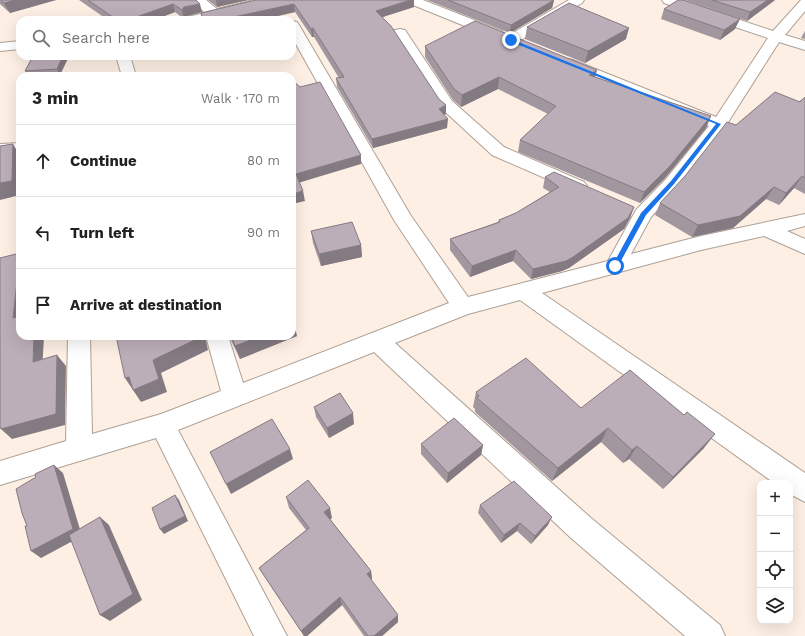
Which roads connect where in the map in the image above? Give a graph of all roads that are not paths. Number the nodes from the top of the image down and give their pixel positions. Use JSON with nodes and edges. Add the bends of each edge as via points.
{"nodes":[{"id":1,"x":198,"y":0,"type":"edge"},
{"id":2,"x":269,"y":0,"type":"edge"},
{"id":3,"x":412,"y":0,"type":"edge"},
{"id":4,"x":578,"y":0,"type":"edge"},
{"id":5,"x":668,"y":0,"type":"edge"},
{"id":6,"x":805,"y":3,"type":"edge"},
{"id":7,"x":215,"y":14,"type":"junction"},
{"id":8,"x":207,"y":16,"type":"edge"},
{"id":9,"x":296,"y":32,"type":"edge"},
{"id":10,"x":400,"y":33,"type":"dead end"},
{"id":11,"x":776,"y":36,"type":"junction"},
{"id":12,"x":511,"y":40,"type":"junction"},
{"id":13,"x":16,"y":45,"type":"edge"},
{"id":14,"x":525,"y":46,"type":"edge"},
{"id":15,"x":805,"y":46,"type":"edge"},
{"id":16,"x":0,"y":47,"type":"edge"},
{"id":17,"x":554,"y":57,"type":"edge"},
{"id":18,"x":124,"y":60,"type":"edge"},
{"id":19,"x":128,"y":72,"type":"edge"},
{"id":20,"x":719,"y":124,"type":"junction"},
{"id":21,"x":16,"y":148,"type":"edge"},
{"id":22,"x":0,"y":149,"type":"edge"},
{"id":23,"x":592,"y":192,"type":"edge"},
{"id":24,"x":805,"y":220,"type":"edge"},
{"id":25,"x":766,"y":229,"type":"junction"},
{"id":26,"x":805,"y":247,"type":"edge"},
{"id":27,"x":615,"y":266,"type":"junction"},
{"id":28,"x":524,"y":291,"type":"junction"},
{"id":29,"x":463,"y":307,"type":"junction"},
{"id":30,"x":79,"y":340,"type":"edge"},
{"id":31,"x":218,"y":340,"type":"edge"},
{"id":32,"x":377,"y":341,"type":"junction"},
{"id":33,"x":235,"y":397,"type":"junction"},
{"id":34,"x":162,"y":425,"type":"junction"},
{"id":35,"x":79,"y":448,"type":"junction"},
{"id":36,"x":0,"y":473,"type":"edge"},
{"id":37,"x":805,"y":489,"type":"edge"},
{"id":38,"x":271,"y":636,"type":"edge"},
{"id":39,"x":708,"y":636,"type":"edge"}],
"edges":[{"from":1,"to":7,"type":"street"},
{"from":2,"to":7,"type":"street"},
{"from":3,"to":12,"type":"street"},
{"from":4,"to":12,"type":"street"},
{"from":5,"to":11,"type":"street"},
{"from":6,"to":11,"type":"street"},
{"from":7,"to":8,"type":"street"},
{"from":9,"to":29,"type":"street","via":[[404,220]]},
{"from":10,"to":23,"type":"street","via":[[446,104],[498,151]]},
{"from":11,"to":15,"type":"street"},
{"from":11,"to":20,"type":"street"},
{"from":12,"to":14,"type":"street"},
{"from":13,"to":16,"type":"street"},
{"from":17,"to":20,"type":"street"},
{"from":18,"to":19,"type":"street"},
{"from":20,"to":27,"type":"street","via":[[672,183],[636,211]]},
{"from":21,"to":22,"type":"street"},
{"from":24,"to":25,"type":"street"},
{"from":25,"to":26,"type":"street"},
{"from":25,"to":27,"type":"street"},
{"from":27,"to":28,"type":"street"},
{"from":28,"to":29,"type":"street"},
{"from":28,"to":37,"type":"street"},
{"from":29,"to":32,"type":"street"},
{"from":30,"to":35,"type":"street"},
{"from":31,"to":33,"type":"street"},
{"from":32,"to":33,"type":"street"},
{"from":32,"to":39,"type":"street","via":[[581,528]]},
{"from":33,"to":34,"type":"street"},
{"from":34,"to":35,"type":"street"},
{"from":34,"to":38,"type":"street"},
{"from":35,"to":36,"type":"street"}]}
